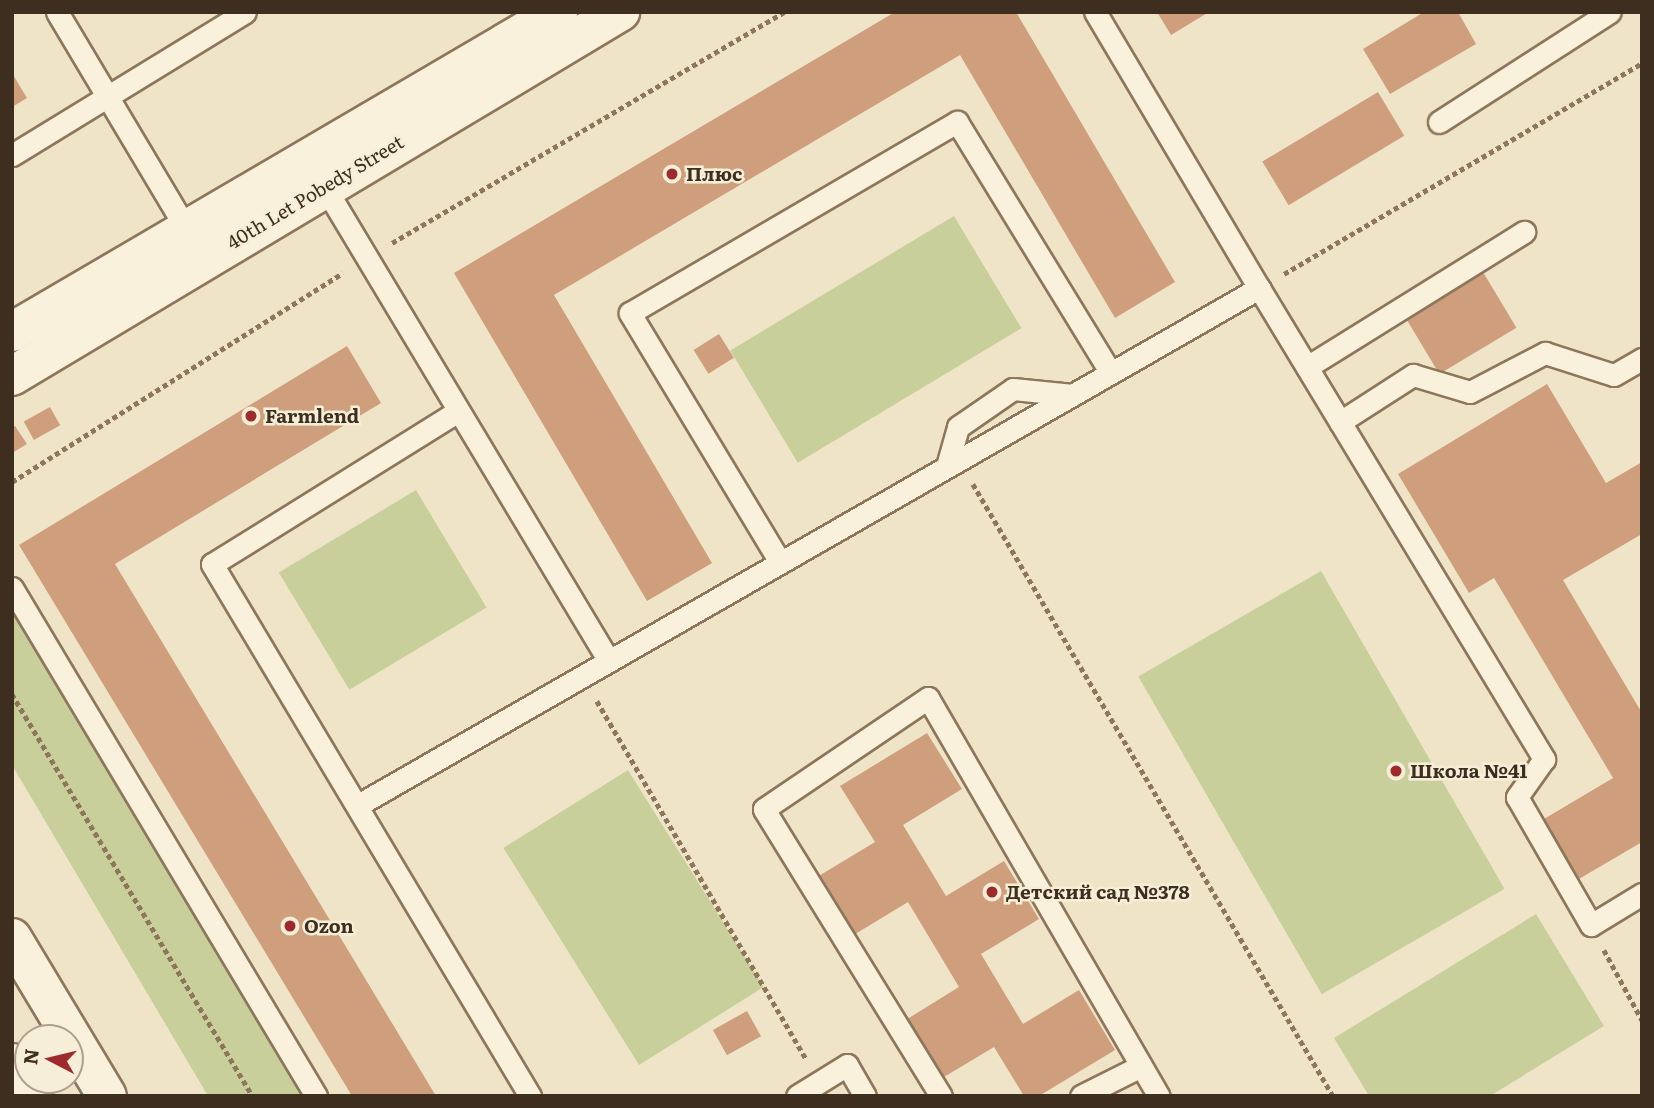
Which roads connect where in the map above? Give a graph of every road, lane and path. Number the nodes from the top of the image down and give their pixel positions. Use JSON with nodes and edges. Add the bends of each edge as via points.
{"nodes":[{"id":1,"x":57,"y":12,"type":"edge"},
{"id":2,"x":245,"y":12,"type":"edge"},
{"id":3,"x":558,"y":12,"type":"edge"},
{"id":4,"x":620,"y":12,"type":"edge"},
{"id":5,"x":1095,"y":12,"type":"edge"},
{"id":6,"x":1610,"y":12,"type":"edge"},
{"id":7,"x":1642,"y":63,"type":"edge"},
{"id":8,"x":107,"y":95,"type":"junction"},
{"id":9,"x":1440,"y":122,"type":"dead end"},
{"id":10,"x":12,"y":155,"type":"edge"},
{"id":11,"x":316,"y":172,"type":"junction"},
{"id":12,"x":187,"y":230,"type":"junction"},
{"id":13,"x":1524,"y":232,"type":"dead end"},
{"id":14,"x":1259,"y":288,"type":"junction"},
{"id":15,"x":12,"y":332,"type":"edge"},
{"id":16,"x":1642,"y":359,"type":"edge"},
{"id":17,"x":1307,"y":368,"type":"junction"},
{"id":18,"x":1111,"y":373,"type":"junction"},
{"id":19,"x":12,"y":376,"type":"edge"},
{"id":20,"x":1073,"y":395,"type":"junction"},
{"id":21,"x":455,"y":413,"type":"junction"},
{"id":22,"x":1340,"y":422,"type":"junction"},
{"id":23,"x":953,"y":464,"type":"junction"},
{"id":24,"x":780,"y":562,"type":"junction"},
{"id":25,"x":12,"y":587,"type":"edge"},
{"id":26,"x":609,"y":661,"type":"junction"},
{"id":27,"x":582,"y":676,"type":"junction"},
{"id":28,"x":12,"y":694,"type":"edge"},
{"id":29,"x":358,"y":805,"type":"junction"},
{"id":30,"x":1642,"y":894,"type":"edge"},
{"id":31,"x":1591,"y":925,"type":"junction"},
{"id":32,"x":12,"y":938,"type":"edge"},
{"id":33,"x":1642,"y":1020,"type":"edge"},
{"id":34,"x":12,"y":1063,"type":"edge"},
{"id":35,"x":1141,"y":1066,"type":"junction"},
{"id":36,"x":820,"y":1082,"type":"junction"},
{"id":37,"x":33,"y":1096,"type":"edge"},
{"id":38,"x":107,"y":1096,"type":"edge"},
{"id":39,"x":253,"y":1096,"type":"edge"},
{"id":40,"x":316,"y":1096,"type":"edge"},
{"id":41,"x":530,"y":1096,"type":"edge"},
{"id":42,"x":797,"y":1096,"type":"edge"},
{"id":43,"x":865,"y":1096,"type":"edge"},
{"id":44,"x":941,"y":1096,"type":"edge"},
{"id":45,"x":1081,"y":1096,"type":"edge"},
{"id":46,"x":1159,"y":1096,"type":"edge"},
{"id":47,"x":1333,"y":1096,"type":"edge"}],
"edges":[{"from":1,"to":8,"type":"lane"},
{"from":2,"to":8,"type":"lane"},
{"from":3,"to":11,"type":"street","name":"40th Let Pobedy Street"},
{"from":4,"to":11,"type":"street","name":"40th Let Pobedy Street"},
{"from":5,"to":14,"type":"lane"},
{"from":6,"to":9,"type":"lane"},
{"from":7,"to":14,"type":"path"},
{"from":8,"to":10,"type":"lane"},
{"from":8,"to":12,"type":"lane"},
{"from":11,"to":12,"type":"street","name":"40th Let Pobedy Street"},
{"from":11,"to":19,"type":"street","name":"40th Let Pobedy Street"},
{"from":11,"to":21,"type":"lane"},
{"from":12,"to":15,"type":"street","name":"40th Let Pobedy Street"},
{"from":13,"to":17,"type":"lane"},
{"from":14,"to":17,"type":"lane"},
{"from":14,"to":18,"type":"lane"},
{"from":16,"to":22,"type":"lane","via":[[1614,375],[1545,353],[1470,393],[1413,375]]},
{"from":17,"to":22,"type":"lane"},
{"from":18,"to":20,"type":"lane"},
{"from":18,"to":24,"type":"lane","via":[[957,122],[630,313]]},
{"from":20,"to":23,"type":"lane"},
{"from":20,"to":23,"type":"lane","via":[[1013,389],[958,427]]},
{"from":21,"to":26,"type":"lane"},
{"from":21,"to":29,"type":"lane","via":[[212,564]]},
{"from":22,"to":31,"type":"lane","via":[[1544,759],[1517,797]]},
{"from":23,"to":24,"type":"lane"},
{"from":23,"to":47,"type":"path"},
{"from":24,"to":26,"type":"lane"},
{"from":25,"to":40,"type":"lane"},
{"from":26,"to":27,"type":"lane"},
{"from":27,"to":29,"type":"lane"},
{"from":27,"to":36,"type":"path"},
{"from":28,"to":39,"type":"path"},
{"from":29,"to":41,"type":"lane"},
{"from":30,"to":31,"type":"lane"},
{"from":31,"to":33,"type":"path"},
{"from":32,"to":38,"type":"street"},
{"from":34,"to":37,"type":"street"},
{"from":35,"to":44,"type":"lane","via":[[928,698],[764,809]]},
{"from":35,"to":45,"type":"lane"},
{"from":35,"to":46,"type":"lane"},
{"from":36,"to":42,"type":"lane"},
{"from":36,"to":43,"type":"lane","via":[[847,1065]]}]}
